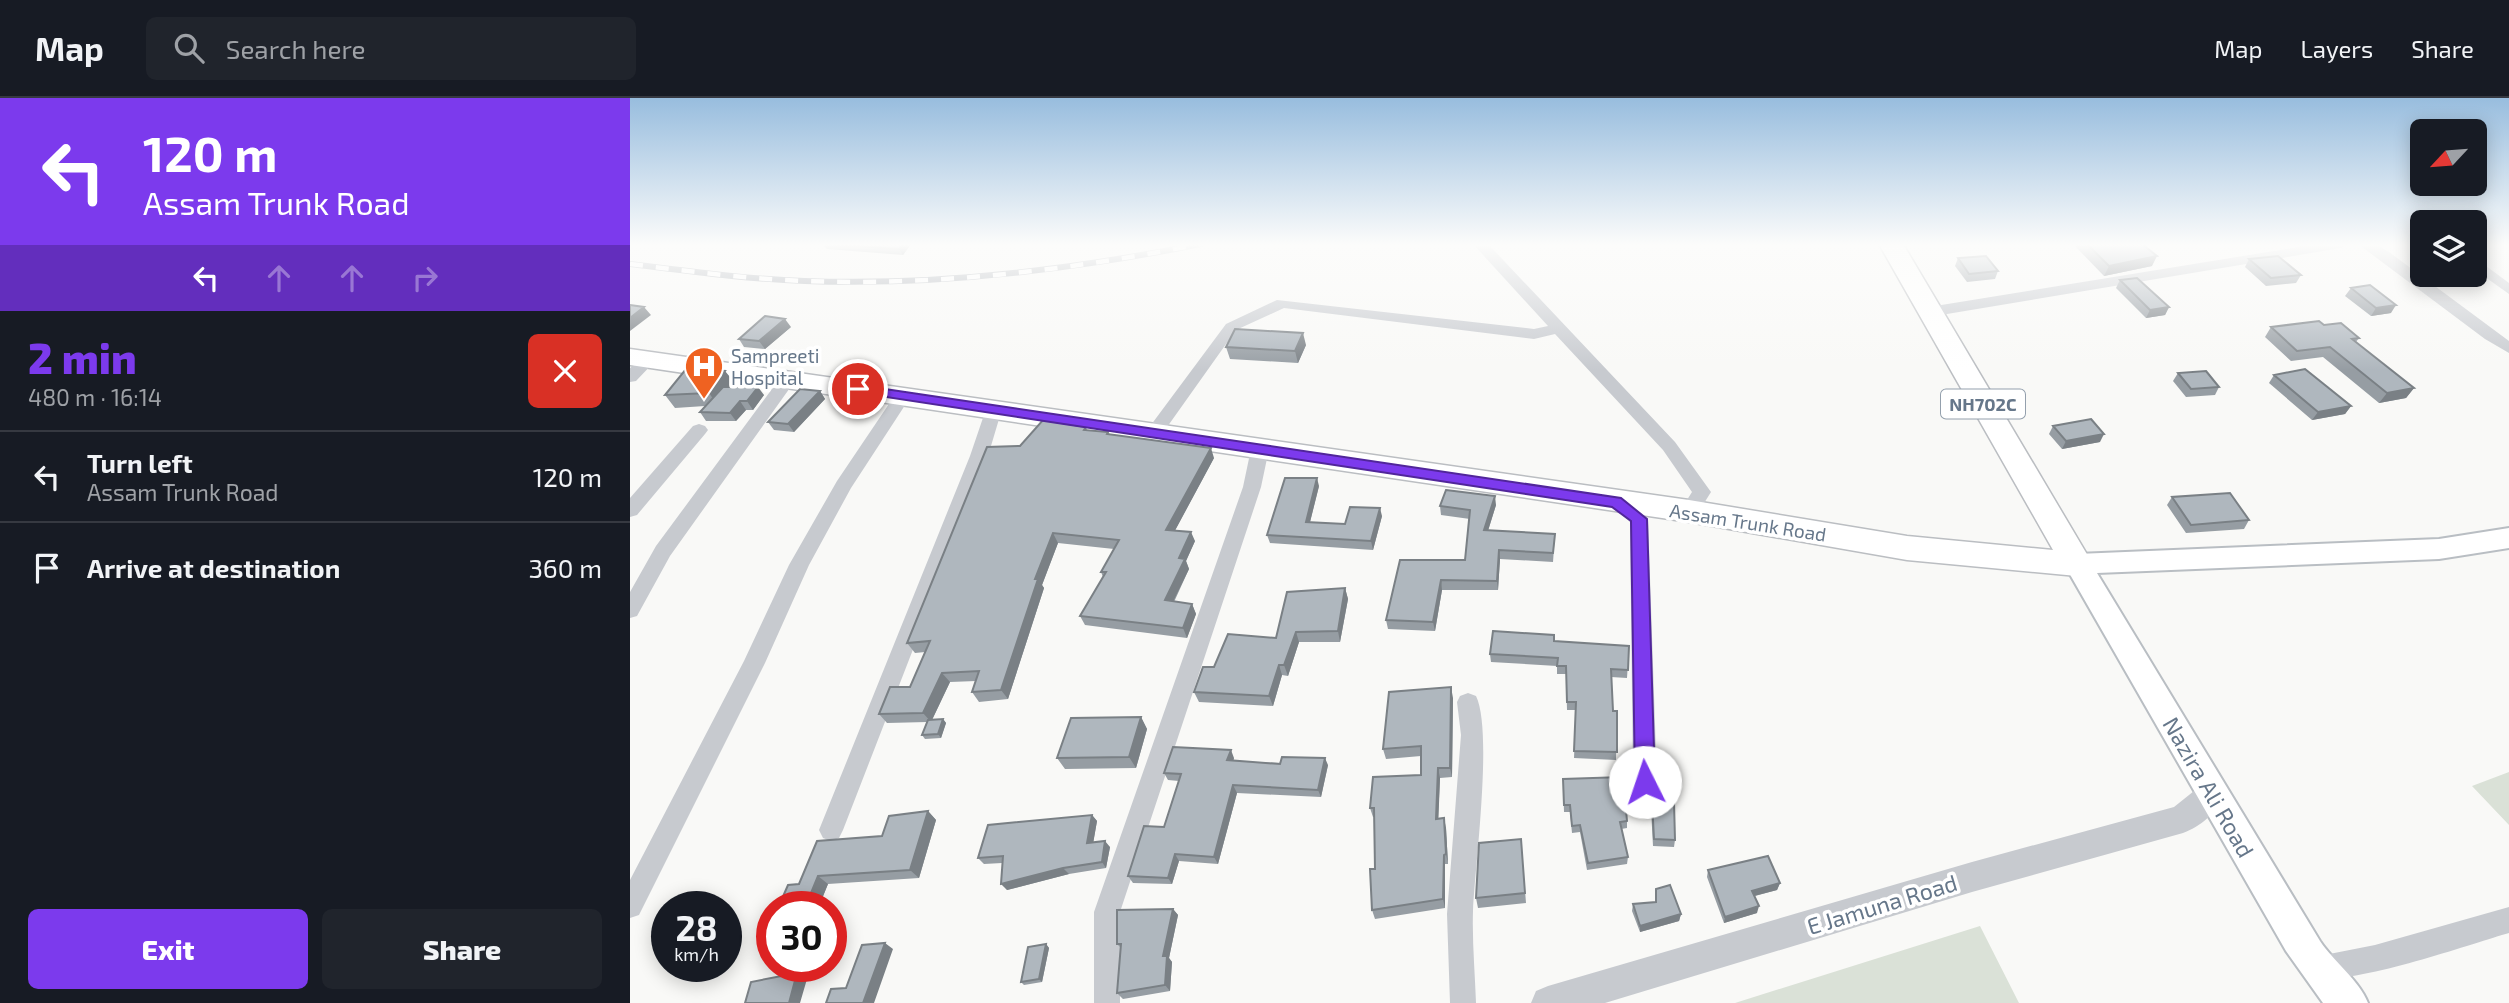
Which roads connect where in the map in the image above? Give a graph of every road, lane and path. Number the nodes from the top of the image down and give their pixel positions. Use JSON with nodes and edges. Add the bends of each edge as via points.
{"nodes":[{"id":1,"x":1518,"y":286,"type":"edge"},
{"id":2,"x":1915,"y":286,"type":"edge"},
{"id":3,"x":2071,"y":286,"type":"edge"},
{"id":4,"x":2424,"y":286,"type":"edge"},
{"id":5,"x":1929,"y":312,"type":"junction"},
{"id":6,"x":1557,"y":329,"type":"junction"},
{"id":7,"x":2509,"y":348,"type":"edge"},
{"id":8,"x":636,"y":365,"type":"edge"},
{"id":9,"x":789,"y":378,"type":"junction"},
{"id":10,"x":903,"y":396,"type":"junction"},
{"id":11,"x":994,"y":409,"type":"junction"},
{"id":12,"x":699,"y":430,"type":"dead end"},
{"id":13,"x":1154,"y":433,"type":"junction"},
{"id":14,"x":1260,"y":449,"type":"junction"},
{"id":15,"x":1616,"y":502,"type":"junction"},
{"id":16,"x":630,"y":510,"type":"edge"},
{"id":17,"x":1689,"y":511,"type":"junction"},
{"id":18,"x":2509,"y":538,"type":"edge"},
{"id":19,"x":2077,"y":564,"type":"junction"},
{"id":20,"x":630,"y":610,"type":"edge"},
{"id":21,"x":1468,"y":702,"type":"dead end"},
{"id":22,"x":1645,"y":782,"type":"dead end"},
{"id":23,"x":2210,"y":796,"type":"junction"},
{"id":24,"x":831,"y":830,"type":"dead end"},
{"id":25,"x":630,"y":906,"type":"edge"},
{"id":26,"x":2509,"y":920,"type":"edge"},
{"id":27,"x":2318,"y":967,"type":"junction"},
{"id":28,"x":1107,"y":1003,"type":"edge"},
{"id":29,"x":1463,"y":1003,"type":"edge"},
{"id":30,"x":1548,"y":1003,"type":"edge"},
{"id":31,"x":2350,"y":1003,"type":"edge"}],
"edges":[{"from":1,"to":6,"type":"street"},
{"from":2,"to":5,"type":"highway","number":"NH702C"},
{"from":3,"to":5,"type":"street"},
{"from":4,"to":7,"type":"street"},
{"from":5,"to":19,"type":"highway","number":"NH702C"},
{"from":6,"to":13,"type":"street","via":[[1534,334],[1282,303],[1231,327]]},
{"from":6,"to":17,"type":"street","via":[[1669,446],[1702,492]]},
{"from":8,"to":9,"type":"highway","name":"Assam Trunk Road"},
{"from":9,"to":10,"type":"highway","name":"Assam Trunk Road"},
{"from":9,"to":20,"type":"street","via":[[663,551]]},
{"from":10,"to":11,"type":"highway","name":"Assam Trunk Road"},
{"from":10,"to":25,"type":"street","via":[[843,485],[799,565]]},
{"from":11,"to":13,"type":"highway","name":"Assam Trunk Road"},
{"from":11,"to":24,"type":"street"},
{"from":12,"to":16,"type":"street"},
{"from":13,"to":14,"type":"highway","name":"Assam Trunk Road"},
{"from":14,"to":15,"type":"highway","name":"Assam Trunk Road"},
{"from":14,"to":28,"type":"street","via":[[1252,487],[1107,912]]},
{"from":15,"to":17,"type":"highway","name":"Assam Trunk Road"},
{"from":15,"to":22,"type":"street","via":[[1639,519]]},
{"from":17,"to":19,"type":"highway","name":"Assam Trunk Road","via":[[1907,548]]},
{"from":18,"to":19,"type":"main road","via":[[2439,549]]},
{"from":19,"to":23,"type":"main road","name":"Nazira Ali Road","via":[[2132,651]]},
{"from":21,"to":29,"type":"street","via":[[1472,735],[1460,914]]},
{"from":23,"to":27,"type":"main road","name":"Nazira Ali Road"},
{"from":23,"to":30,"type":"street","name":"E Jamuna Road","via":[[2183,819]]},
{"from":26,"to":27,"type":"street","via":[[2375,958]]},
{"from":27,"to":31,"type":"main road","name":"Nazira Ali Road"}]}
